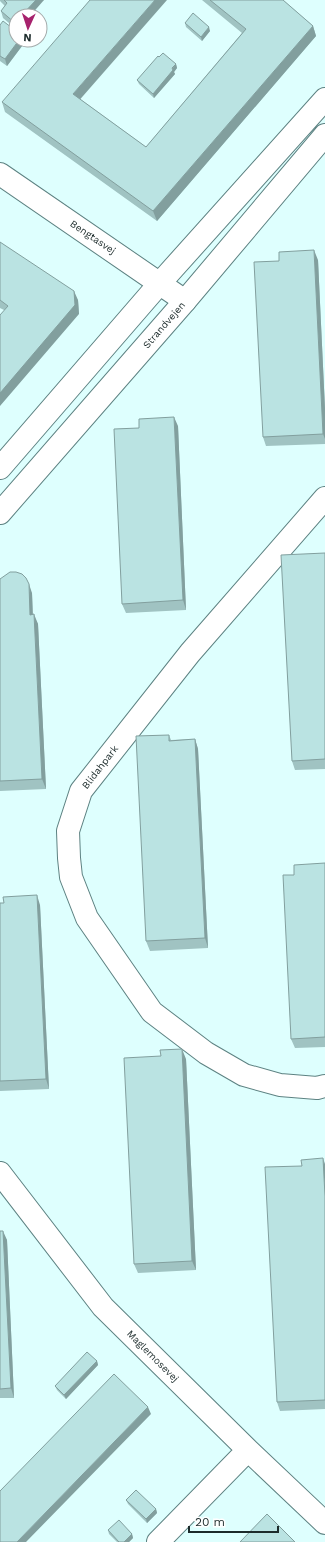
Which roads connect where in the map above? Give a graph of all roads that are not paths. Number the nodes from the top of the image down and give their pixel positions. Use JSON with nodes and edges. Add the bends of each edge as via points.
{"nodes":[{"id":1,"x":325,"y":98,"type":"edge"},
{"id":2,"x":325,"y":135,"type":"edge"},
{"id":3,"x":0,"y":174,"type":"edge"},
{"id":4,"x":160,"y":283,"type":"junction"},
{"id":5,"x":185,"y":301,"type":"junction"},
{"id":6,"x":0,"y":468,"type":"edge"},
{"id":7,"x":325,"y":498,"type":"edge"},
{"id":8,"x":0,"y":513,"type":"edge"},
{"id":9,"x":325,"y":1086,"type":"edge"},
{"id":10,"x":0,"y":1173,"type":"edge"},
{"id":11,"x":248,"y":1450,"type":"junction"},
{"id":12,"x":325,"y":1523,"type":"edge"},
{"id":13,"x":158,"y":1542,"type":"edge"}],
"edges":[{"from":1,"to":4,"type":"street"},
{"from":2,"to":5,"type":"street","name":"Strandvejen"},
{"from":3,"to":4,"type":"street","name":"Bengtasvej"},
{"from":4,"to":5,"type":"street","name":"Bengtasvej"},
{"from":4,"to":6,"type":"street"},
{"from":5,"to":8,"type":"street","name":"Strandvejen"},
{"from":7,"to":9,"type":"street","name":"Blidahpark","via":[[190,653],[81,791],[68,831],[71,877],[87,918],[152,1012],[206,1053],[244,1075],[280,1085],[317,1088]]},
{"from":10,"to":11,"type":"street","name":"Maglemosevej","via":[[103,1307]]},
{"from":11,"to":12,"type":"street","name":"Maglemosevej"},
{"from":11,"to":13,"type":"street"}]}
